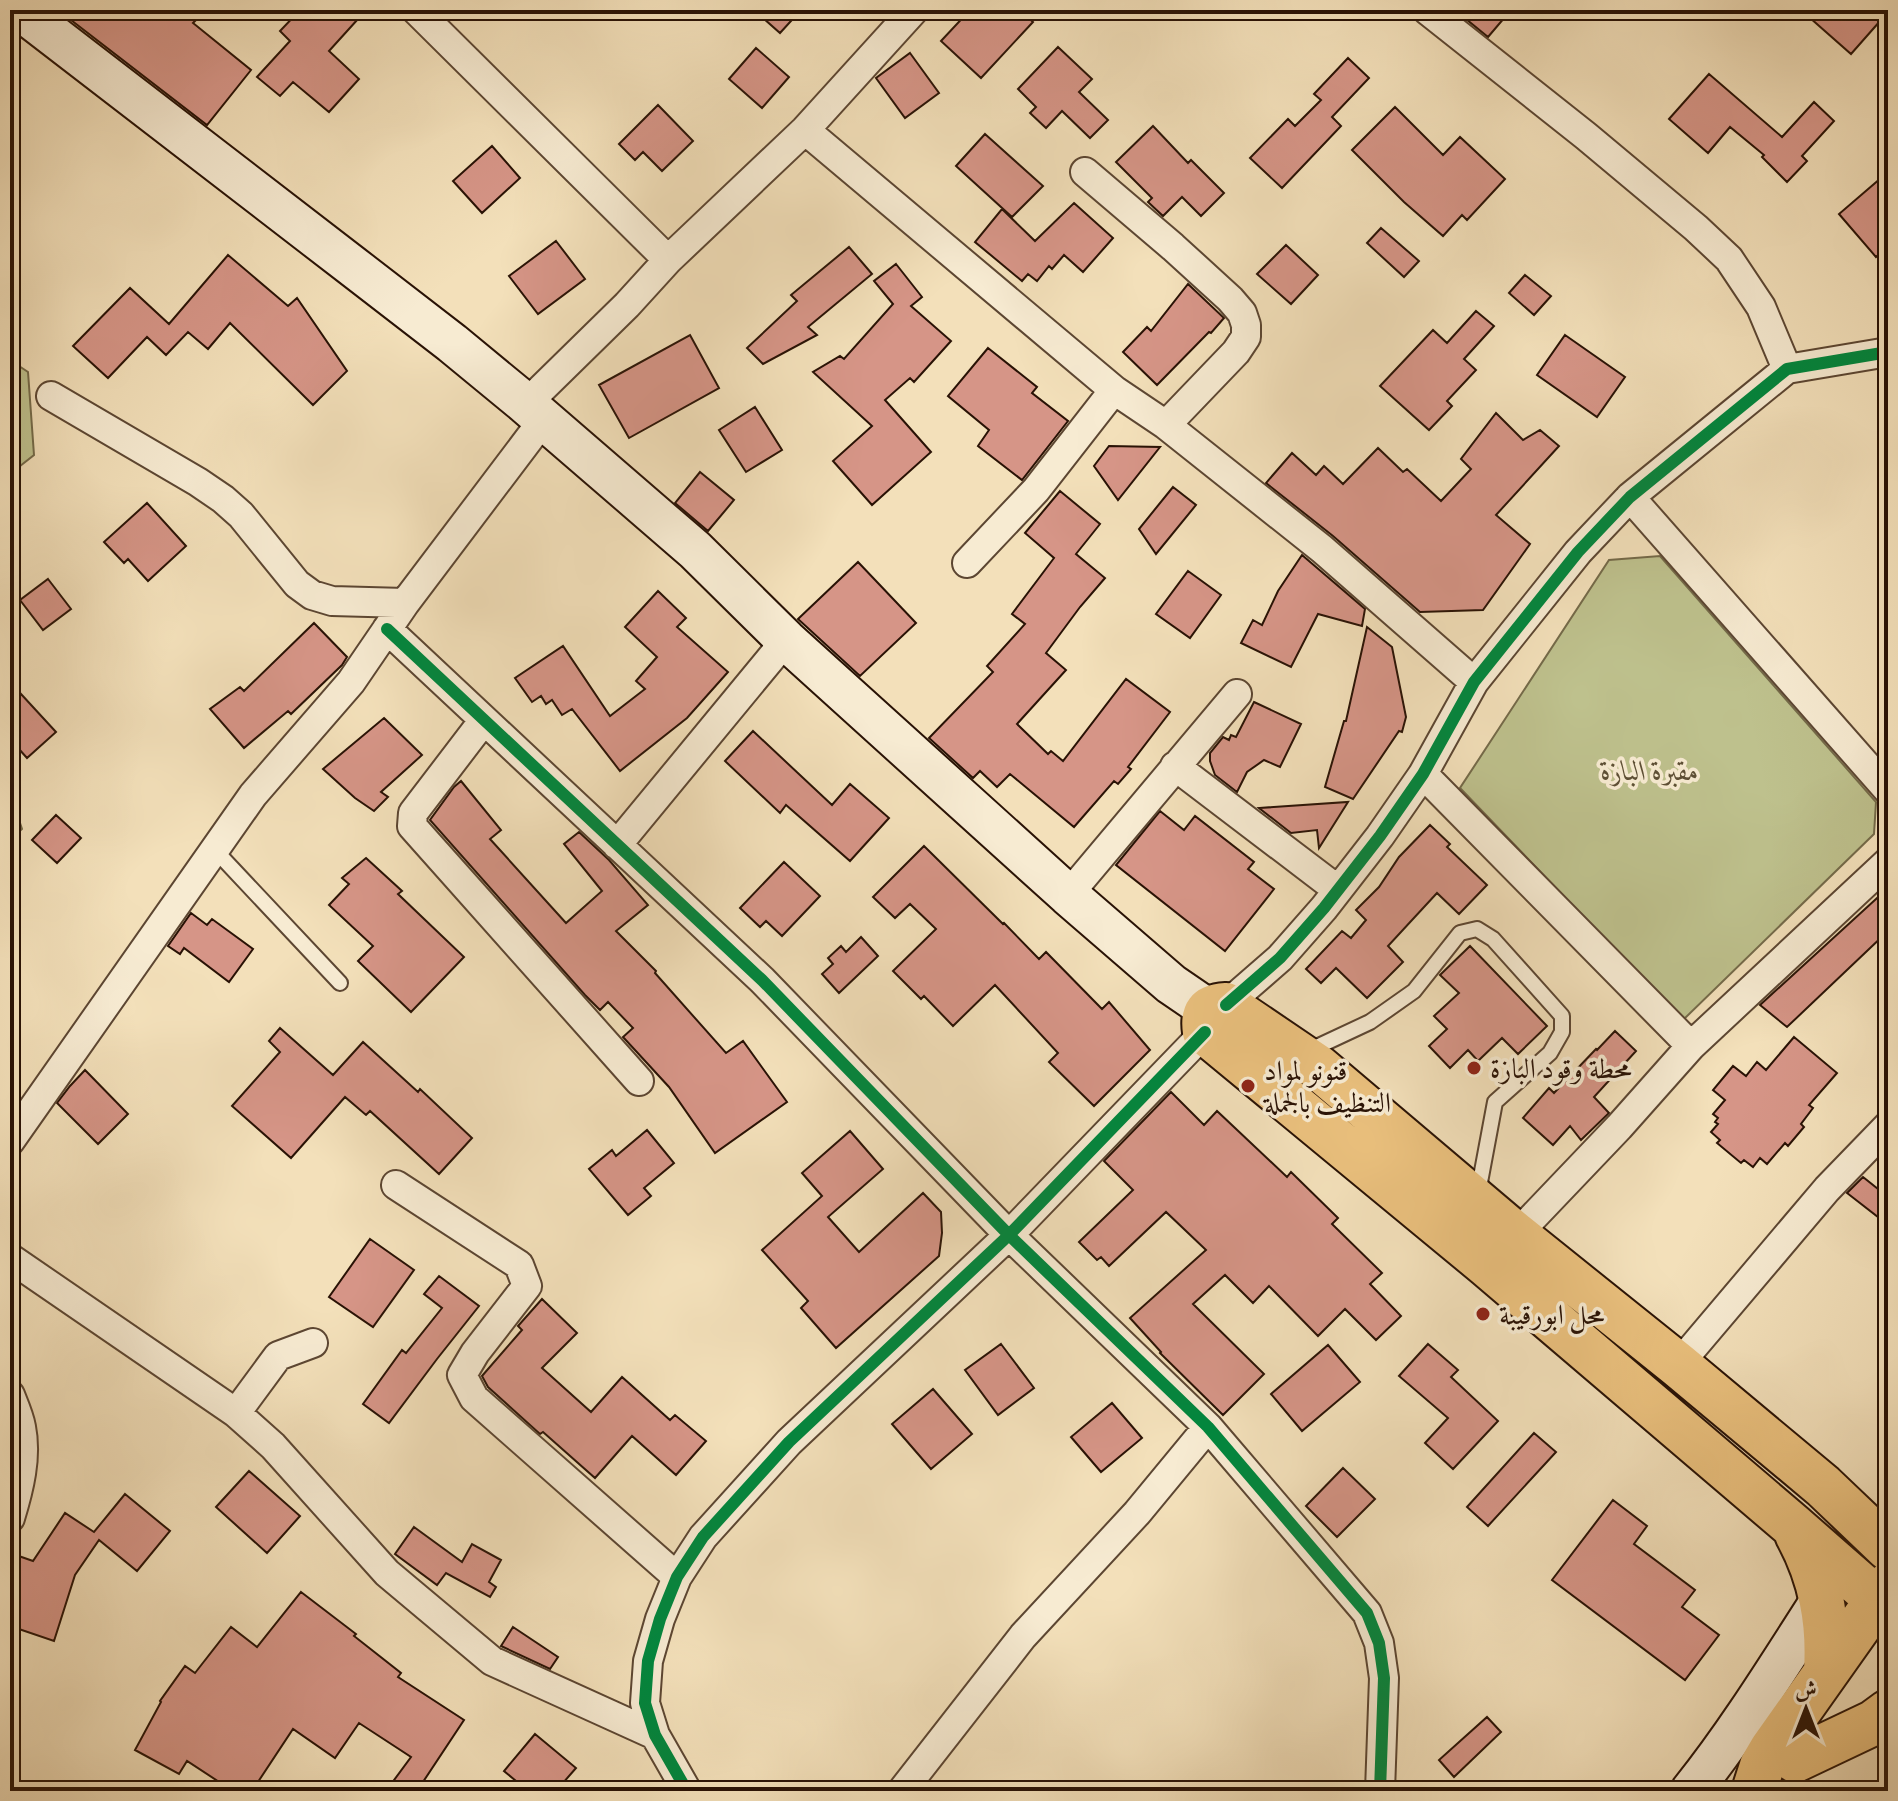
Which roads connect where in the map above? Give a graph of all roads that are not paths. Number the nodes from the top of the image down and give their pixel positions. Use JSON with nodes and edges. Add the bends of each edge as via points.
{"nodes":[{"id":1,"x":20,"y":10,"type":"edge"},
{"id":2,"x":416,"y":10,"type":"edge"},
{"id":3,"x":914,"y":10,"type":"edge"},
{"id":4,"x":1427,"y":10,"type":"edge"},
{"id":5,"x":805,"y":130,"type":"junction"},
{"id":6,"x":1085,"y":172,"type":"dead end"},
{"id":7,"x":668,"y":260,"type":"junction"},
{"id":8,"x":1888,"y":352,"type":"edge"},
{"id":9,"x":1787,"y":369,"type":"junction"},
{"id":10,"x":1114,"y":390,"type":"junction"},
{"id":11,"x":51,"y":396,"type":"dead end"},
{"id":12,"x":535,"y":412,"type":"junction"},
{"id":13,"x":1166,"y":425,"type":"junction"},
{"id":14,"x":1630,"y":497,"type":"junction"},
{"id":15,"x":967,"y":563,"type":"dead end"},
{"id":16,"x":405,"y":603,"type":"junction"},
{"id":17,"x":387,"y":629,"type":"junction"},
{"id":18,"x":786,"y":640,"type":"junction"},
{"id":19,"x":1474,"y":682,"type":"junction"},
{"id":20,"x":1237,"y":694,"type":"dead end"},
{"id":21,"x":484,"y":720,"type":"junction"},
{"id":22,"x":1175,"y":766,"type":"junction"},
{"id":23,"x":1423,"y":774,"type":"junction"},
{"id":24,"x":1888,"y":790,"type":"edge"},
{"id":25,"x":617,"y":845,"type":"junction"},
{"id":26,"x":214,"y":849,"type":"junction"},
{"id":27,"x":1888,"y":862,"type":"edge"},
{"id":28,"x":1338,"y":890,"type":"junction"},
{"id":29,"x":1068,"y":895,"type":"junction"},
{"id":30,"x":340,"y":983,"type":"dead end"},
{"id":31,"x":1213,"y":1016,"type":"junction"},
{"id":32,"x":1691,"y":1046,"type":"junction"},
{"id":33,"x":1300,"y":1055,"type":"junction"},
{"id":34,"x":639,"y":1081,"type":"dead end"},
{"id":35,"x":1888,"y":1126,"type":"edge"},
{"id":36,"x":10,"y":1141,"type":"edge"},
{"id":37,"x":396,"y":1185,"type":"dead end"},
{"id":38,"x":1476,"y":1202,"type":"junction"},
{"id":39,"x":1009,"y":1235,"type":"junction"},
{"id":40,"x":1501,"y":1250,"type":"junction"},
{"id":41,"x":10,"y":1258,"type":"edge"},
{"id":42,"x":313,"y":1343,"type":"dead end"},
{"id":43,"x":1678,"y":1365,"type":"junction"},
{"id":44,"x":10,"y":1395,"type":"edge"},
{"id":45,"x":236,"y":1413,"type":"junction"},
{"id":46,"x":1208,"y":1427,"type":"junction"},
{"id":47,"x":1823,"y":1486,"type":"junction"},
{"id":48,"x":1888,"y":1501,"type":"edge"},
{"id":49,"x":10,"y":1518,"type":"edge"},
{"id":50,"x":1792,"y":1525,"type":"junction"},
{"id":51,"x":1888,"y":1548,"type":"edge"},
{"id":52,"x":677,"y":1577,"type":"junction"},
{"id":53,"x":1822,"y":1599,"type":"junction"},
{"id":54,"x":1885,"y":1606,"type":"edge"},
{"id":55,"x":1826,"y":1671,"type":"junction"},
{"id":56,"x":1888,"y":1712,"type":"edge"},
{"id":57,"x":655,"y":1735,"type":"junction"},
{"id":58,"x":1795,"y":1760,"type":"junction"},
{"id":59,"x":687,"y":1791,"type":"edge"},
{"id":60,"x":902,"y":1791,"type":"edge"},
{"id":61,"x":1380,"y":1791,"type":"edge"},
{"id":62,"x":1691,"y":1791,"type":"edge"},
{"id":63,"x":1756,"y":1791,"type":"edge"}],
"edges":[{"from":1,"to":12,"type":"main road"},
{"from":2,"to":7,"type":"street"},
{"from":3,"to":5,"type":"street"},
{"from":4,"to":9,"type":"street","via":[[1729,259],[1761,307]]},
{"from":5,"to":7,"type":"street"},
{"from":5,"to":10,"type":"street"},
{"from":6,"to":13,"type":"street","via":[[1230,299],[1246,325],[1246,337],[1236,352]]},
{"from":7,"to":12,"type":"street"},
{"from":8,"to":9,"type":"street"},
{"from":9,"to":14,"type":"street"},
{"from":10,"to":13,"type":"street"},
{"from":10,"to":15,"type":"street","via":[[1036,490]]},
{"from":11,"to":16,"type":"street","via":[[223,499],[312,595],[332,601]]},
{"from":12,"to":16,"type":"street"},
{"from":12,"to":18,"type":"main road","via":[[695,550]]},
{"from":13,"to":19,"type":"street","via":[[1322,549]]},
{"from":14,"to":19,"type":"street","via":[[1578,552]]},
{"from":14,"to":24,"type":"street"},
{"from":16,"to":17,"type":"street"},
{"from":17,"to":21,"type":"street"},
{"from":17,"to":26,"type":"street","via":[[351,682],[253,795]]},
{"from":18,"to":25,"type":"street"},
{"from":18,"to":29,"type":"main road"},
{"from":19,"to":23,"type":"street"},
{"from":20,"to":22,"type":"street"},
{"from":21,"to":25,"type":"street"},
{"from":21,"to":34,"type":"street","via":[[413,813],[412,826]]},
{"from":22,"to":28,"type":"street"},
{"from":22,"to":29,"type":"street"},
{"from":23,"to":28,"type":"street"},
{"from":23,"to":32,"type":"street"},
{"from":25,"to":39,"type":"street","via":[[762,980]]},
{"from":26,"to":30,"type":"lane"},
{"from":26,"to":36,"type":"street"},
{"from":27,"to":32,"type":"street"},
{"from":28,"to":31,"type":"street","via":[[1280,958]]},
{"from":29,"to":31,"type":"main road"},
{"from":31,"to":33,"type":"main road"},
{"from":31,"to":39,"type":"street"},
{"from":31,"to":40,"type":"main road"},
{"from":32,"to":40,"type":"street"},
{"from":33,"to":38,"type":"main road"},
{"from":33,"to":38,"type":"lane","via":[[1370,1022],[1414,991],[1460,933],[1477,929],[1493,939],[1562,1016],[1562,1032],[1550,1053],[1495,1102]]},
{"from":35,"to":43,"type":"street","via":[[1827,1189]]},
{"from":37,"to":52,"type":"street","via":[[519,1265],[527,1286],[462,1375],[474,1398]]},
{"from":38,"to":40,"type":"main road"},
{"from":39,"to":46,"type":"street"},
{"from":39,"to":52,"type":"street","via":[[789,1442],[703,1537]]},
{"from":40,"to":43,"type":"main road"},
{"from":40,"to":50,"type":"main road"},
{"from":41,"to":45,"type":"street"},
{"from":42,"to":45,"type":"street","via":[[278,1356]]},
{"from":43,"to":47,"type":"main road"},
{"from":44,"to":49,"type":"street","via":[[21,1427],[23,1462]]},
{"from":45,"to":57,"type":"street","via":[[273,1446],[387,1573],[492,1661]]},
{"from":46,"to":60,"type":"street","via":[[1023,1636]]},
{"from":46,"to":61,"type":"street","via":[[1367,1613],[1379,1643],[1384,1678]]},
{"from":47,"to":48,"type":"main road"},
{"from":47,"to":51,"type":"main road"},
{"from":50,"to":53,"type":"main road"},
{"from":50,"to":54,"type":"main road"},
{"from":52,"to":57,"type":"street","via":[[648,1661],[645,1703]]},
{"from":53,"to":55,"type":"main road"},
{"from":53,"to":62,"type":"main road"},
{"from":54,"to":55,"type":"main road"},
{"from":54,"to":58,"type":"main road"},
{"from":55,"to":63,"type":"main road","via":[[1762,1766]]},
{"from":56,"to":58,"type":"main road"},
{"from":57,"to":59,"type":"street"},
{"from":58,"to":63,"type":"main road"}]}
